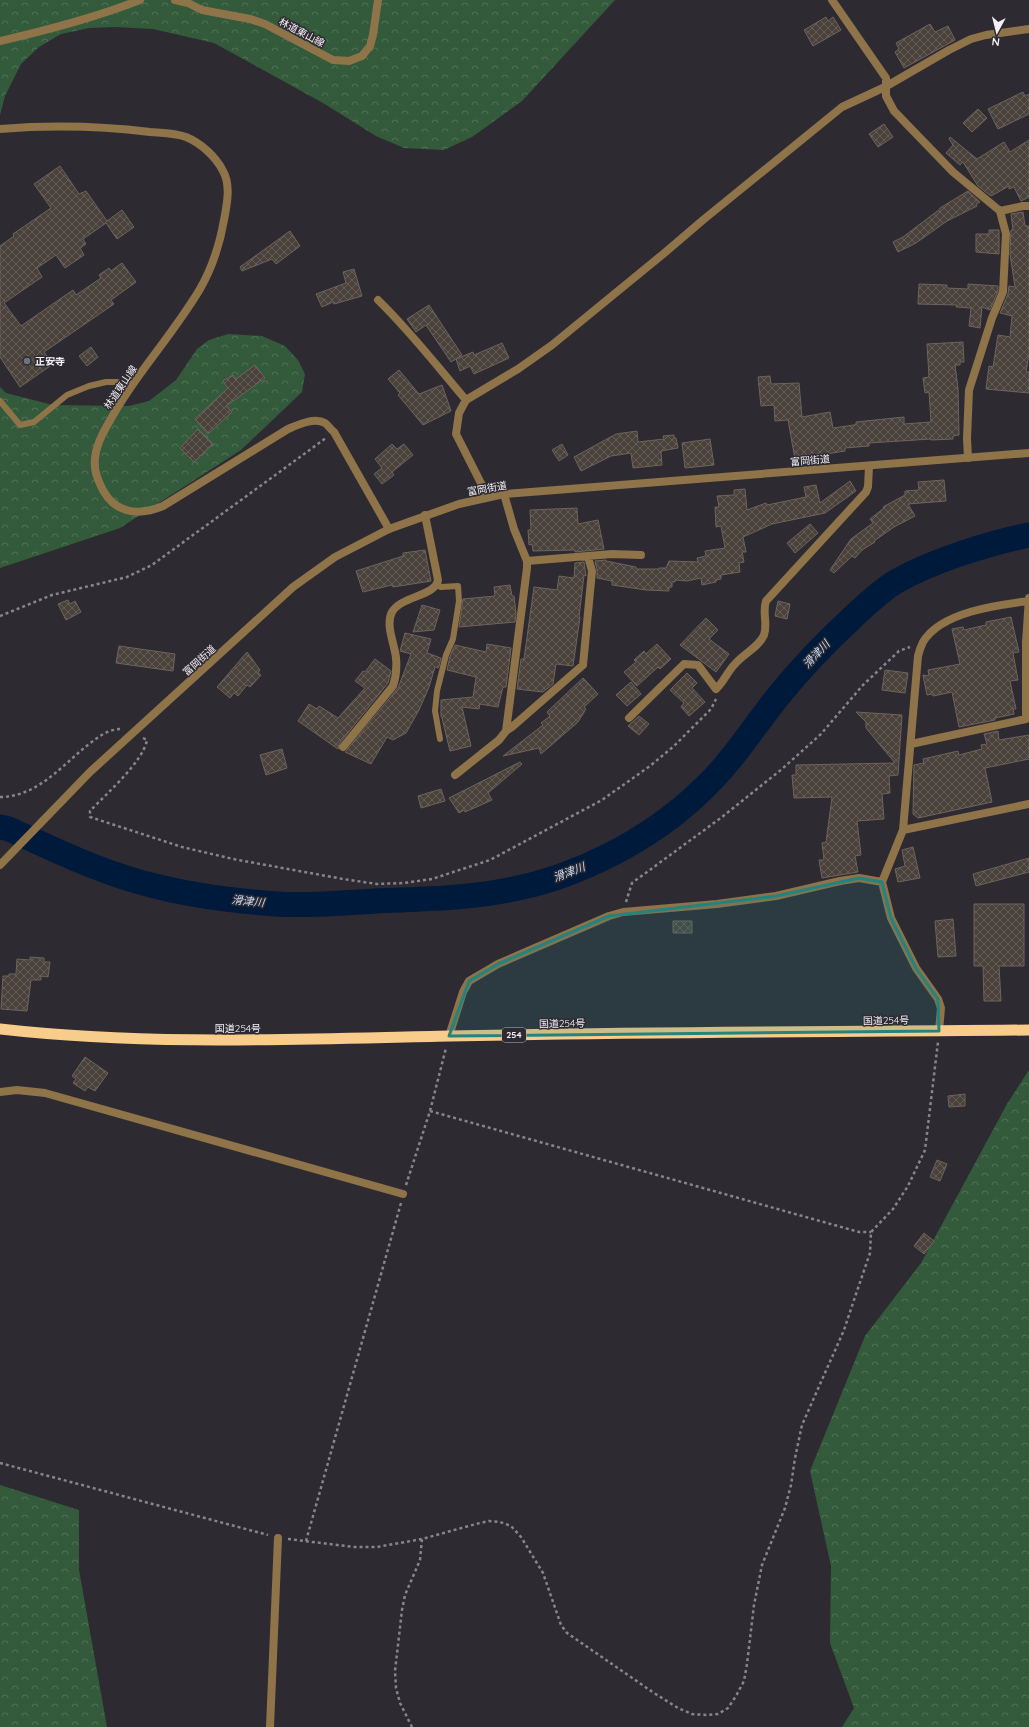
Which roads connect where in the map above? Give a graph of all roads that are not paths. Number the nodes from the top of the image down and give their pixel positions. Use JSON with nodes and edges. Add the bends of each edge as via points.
{"nodes":[{"id":1,"x":140,"y":0,"type":"edge"},
{"id":2,"x":175,"y":0,"type":"edge"},
{"id":3,"x":378,"y":0,"type":"edge"},
{"id":4,"x":832,"y":0,"type":"edge"},
{"id":5,"x":1029,"y":29,"type":"edge"},
{"id":6,"x":0,"y":41,"type":"edge"},
{"id":7,"x":885,"y":87,"type":"junction"},
{"id":8,"x":0,"y":129,"type":"edge"},
{"id":9,"x":1029,"y":206,"type":"edge"},
{"id":10,"x":1000,"y":210,"type":"junction"},
{"id":11,"x":378,"y":300,"type":"dead end"},
{"id":12,"x":131,"y":387,"type":"junction"},
{"id":13,"x":466,"y":400,"type":"junction"},
{"id":14,"x":0,"y":402,"type":"edge"},
{"id":15,"x":1029,"y":453,"type":"edge"},
{"id":16,"x":968,"y":458,"type":"junction"},
{"id":17,"x":869,"y":466,"type":"junction"},
{"id":18,"x":504,"y":494,"type":"junction"},
{"id":19,"x":488,"y":497,"type":"junction"},
{"id":20,"x":425,"y":515,"type":"junction"},
{"id":21,"x":389,"y":529,"type":"junction"},
{"id":22,"x":641,"y":555,"type":"dead end"},
{"id":23,"x":588,"y":558,"type":"junction"},
{"id":24,"x":527,"y":561,"type":"junction"},
{"id":25,"x":437,"y":585,"type":"junction"},
{"id":26,"x":1029,"y":598,"type":"edge"},
{"id":27,"x":1029,"y":601,"type":"edge"},
{"id":28,"x":1028,"y":642,"type":"edge"},
{"id":29,"x":628,"y":718,"type":"dead end"},
{"id":30,"x":506,"y":731,"type":"junction"},
{"id":31,"x":440,"y":739,"type":"dead end"},
{"id":32,"x":911,"y":744,"type":"junction"},
{"id":33,"x":343,"y":747,"type":"dead end"},
{"id":34,"x":455,"y":775,"type":"dead end"},
{"id":35,"x":1029,"y":804,"type":"edge"},
{"id":36,"x":903,"y":830,"type":"junction"},
{"id":37,"x":0,"y":865,"type":"edge"},
{"id":38,"x":882,"y":882,"type":"junction"},
{"id":39,"x":0,"y":1029,"type":"edge"},
{"id":40,"x":1029,"y":1030,"type":"edge"},
{"id":41,"x":939,"y":1031,"type":"junction"},
{"id":42,"x":449,"y":1036,"type":"junction"},
{"id":43,"x":0,"y":1092,"type":"edge"},
{"id":44,"x":403,"y":1194,"type":"road end"},
{"id":45,"x":278,"y":1538,"type":"road end"},
{"id":46,"x":270,"y":1727,"type":"edge"}],
"edges":[{"from":1,"to":6,"type":"street","via":[[76,23]]},
{"from":2,"to":3,"type":"street","name":"林道東山線","via":[[202,10],[265,24],[333,60],[349,61],[362,56],[370,46]]},
{"from":4,"to":7,"type":"street","via":[[886,78]]},
{"from":5,"to":7,"type":"street","via":[[971,39]]},
{"from":7,"to":10,"type":"street","via":[[886,96],[894,111],[929,149]]},
{"from":7,"to":13,"type":"street","via":[[842,108],[552,345]]},
{"from":8,"to":12,"type":"street","name":"林道東山線","via":[[129,129],[172,134],[198,144],[211,154],[223,171],[227,181],[226,206],[222,234],[214,258],[201,287],[185,312]]},
{"from":9,"to":10,"type":"street"},
{"from":10,"to":16,"type":"street","via":[[1006,234],[1003,292],[969,390]]},
{"from":11,"to":13,"type":"street","via":[[404,325]]},
{"from":12,"to":14,"type":"lane","via":[[117,382],[89,386],[67,395],[34,422],[20,425]]},
{"from":12,"to":21,"type":"street","name":"林道東山線","via":[[108,424],[98,444],[95,458],[95,469],[102,490],[117,507],[139,512],[163,506],[288,429],[314,421],[324,423],[334,432]]},
{"from":13,"to":19,"type":"street","via":[[459,413],[456,434]]},
{"from":15,"to":16,"type":"street","name":"富岡街道"},
{"from":16,"to":17,"type":"street","name":"富岡街道"},
{"from":17,"to":18,"type":"street","name":"富岡街道"},
{"from":17,"to":29,"type":"street","via":[[866,492],[766,601],[765,629],[761,641],[734,664],[721,684],[716,689],[698,665],[684,664]]},
{"from":18,"to":19,"type":"street","name":"富岡街道"},
{"from":18,"to":24,"type":"street"},
{"from":19,"to":20,"type":"street","name":"富岡街道"},
{"from":20,"to":21,"type":"street","name":"富岡街道"},
{"from":20,"to":25,"type":"street"},
{"from":21,"to":37,"type":"street","name":"富岡街道","via":[[335,557],[293,587],[90,772]]},
{"from":22,"to":23,"type":"street","via":[[612,554]]},
{"from":23,"to":24,"type":"street"},
{"from":23,"to":30,"type":"street","via":[[592,577],[583,665]]},
{"from":24,"to":30,"type":"street"},
{"from":25,"to":31,"type":"lane","via":[[458,586],[459,601],[453,639],[437,691],[435,711]]},
{"from":25,"to":33,"type":"street","via":[[434,589],[396,606],[391,614],[390,630],[396,660],[393,686]]},
{"from":26,"to":27,"type":"street"},
{"from":27,"to":28,"type":"street"},
{"from":27,"to":32,"type":"street","via":[[989,606],[952,618],[923,642],[916,670]]},
{"from":28,"to":32,"type":"street","via":[[1026,719]]},
{"from":30,"to":34,"type":"street","via":[[499,740]]},
{"from":32,"to":36,"type":"street"},
{"from":35,"to":36,"type":"street"},
{"from":36,"to":38,"type":"street"},
{"from":38,"to":41,"type":"street","via":[[891,918],[916,968],[938,999]]},
{"from":38,"to":42,"type":"street","via":[[859,878],[776,896],[623,912],[609,916],[498,964],[469,981]]},
{"from":39,"to":42,"type":"highway","name":"国道254号","number":"254","via":[[172,1039],[324,1040]]},
{"from":40,"to":41,"type":"highway","name":"国道254号","number":"254"},
{"from":41,"to":42,"type":"highway","name":"国道254号","number":"254"},
{"from":43,"to":44,"type":"street","via":[[24,1090],[45,1094]]},
{"from":45,"to":46,"type":"street"}]}
